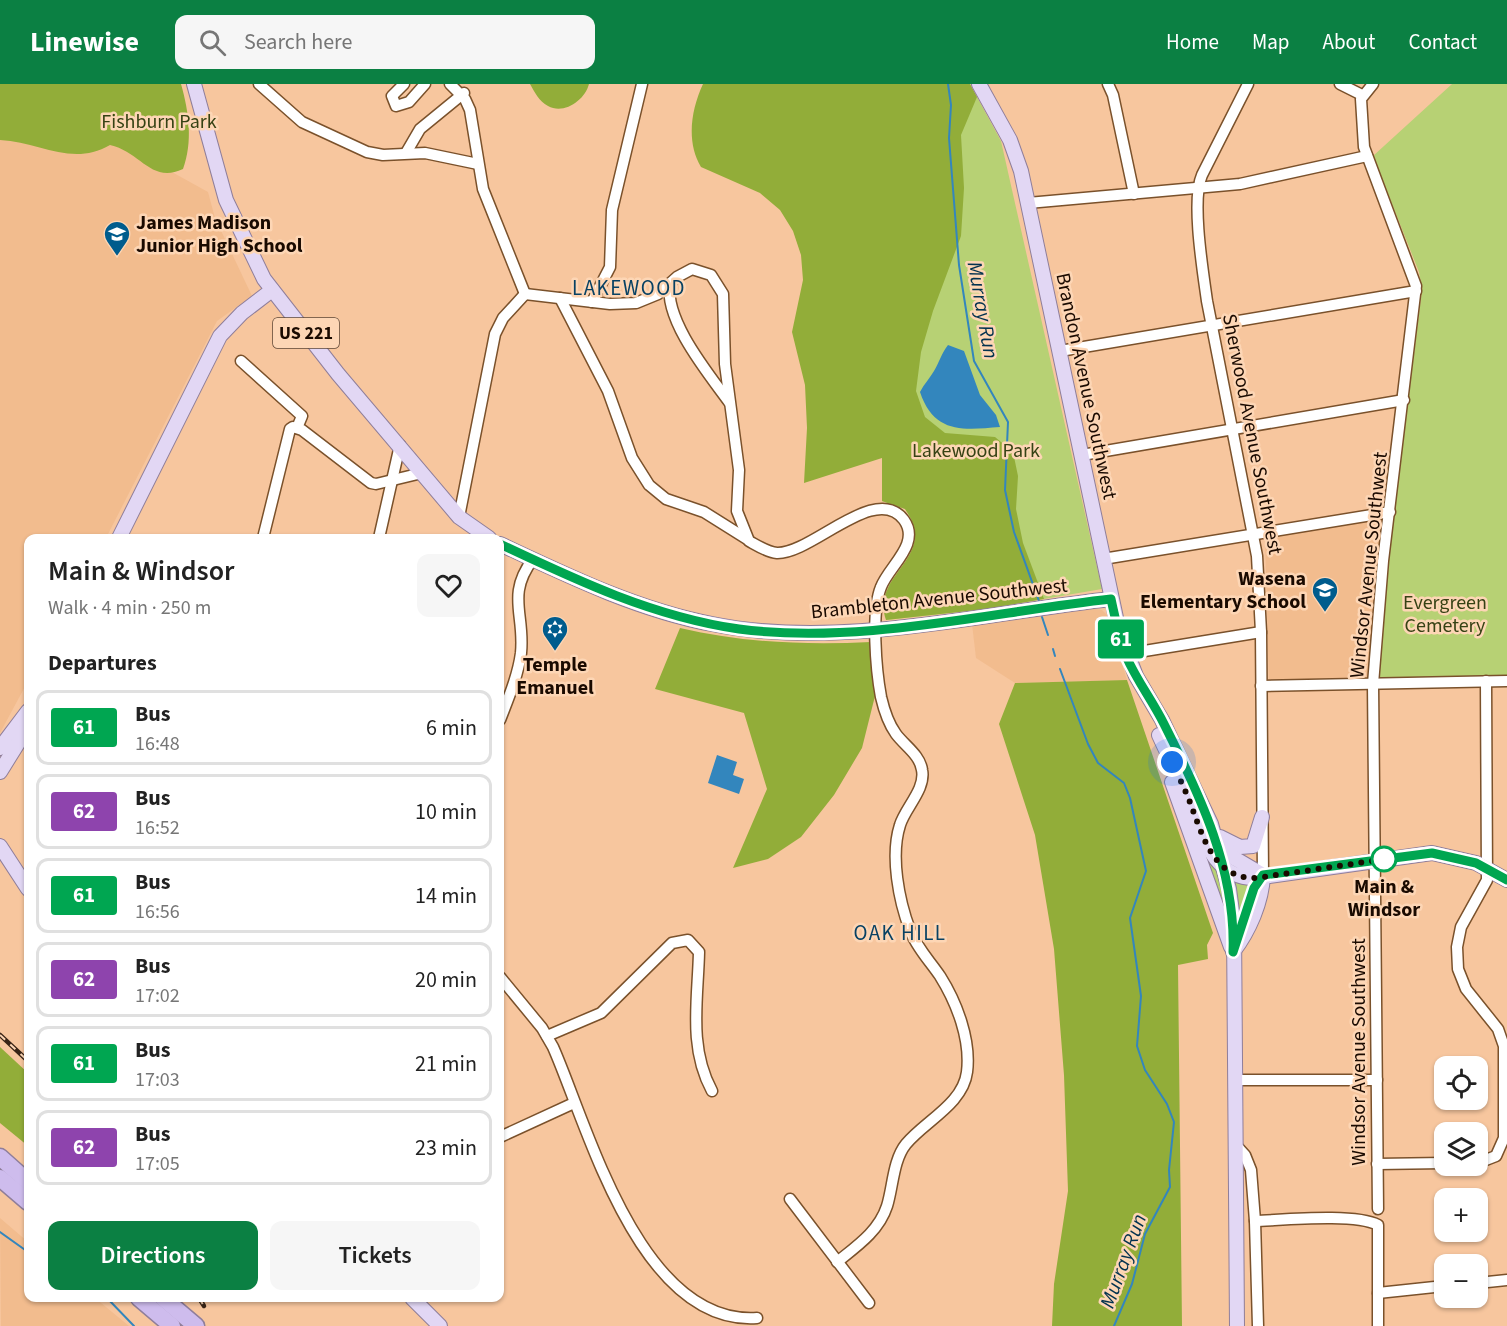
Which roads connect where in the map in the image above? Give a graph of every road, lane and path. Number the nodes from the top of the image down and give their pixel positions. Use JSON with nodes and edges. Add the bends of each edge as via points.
{"nodes":[{"id":1,"x":194,"y":84,"type":"edge"},
{"id":2,"x":259,"y":84,"type":"edge"},
{"id":3,"x":404,"y":84,"type":"edge"},
{"id":4,"x":425,"y":84,"type":"edge"},
{"id":5,"x":450,"y":84,"type":"edge"},
{"id":6,"x":642,"y":84,"type":"edge"},
{"id":7,"x":979,"y":84,"type":"edge"},
{"id":8,"x":1108,"y":84,"type":"edge"},
{"id":9,"x":1248,"y":84,"type":"edge"},
{"id":10,"x":1340,"y":84,"type":"edge"},
{"id":11,"x":1373,"y":84,"type":"edge"},
{"id":12,"x":464,"y":93,"type":"edge"},
{"id":13,"x":1362,"y":95,"type":"junction"},
{"id":14,"x":406,"y":153,"type":"junction"},
{"id":15,"x":1367,"y":156,"type":"junction"},
{"id":16,"x":478,"y":164,"type":"junction"},
{"id":17,"x":1198,"y":188,"type":"junction"},
{"id":18,"x":1134,"y":194,"type":"junction"},
{"id":19,"x":1028,"y":203,"type":"junction"},
{"id":20,"x":670,"y":284,"type":"junction"},
{"id":21,"x":272,"y":290,"type":"junction"},
{"id":22,"x":1416,"y":291,"type":"junction"},
{"id":23,"x":525,"y":294,"type":"junction"},
{"id":24,"x":560,"y":298,"type":"junction"},
{"id":25,"x":592,"y":302,"type":"junction"},
{"id":26,"x":1212,"y":326,"type":"junction"},
{"id":27,"x":1060,"y":351,"type":"junction"},
{"id":28,"x":241,"y":361,"type":"dead end"},
{"id":29,"x":1404,"y":400,"type":"junction"},
{"id":30,"x":730,"y":403,"type":"junction"},
{"id":31,"x":297,"y":428,"type":"junction"},
{"id":32,"x":1233,"y":429,"type":"junction"},
{"id":33,"x":400,"y":445,"type":"junction"},
{"id":34,"x":1082,"y":455,"type":"junction"},
{"id":35,"x":422,"y":473,"type":"junction"},
{"id":36,"x":393,"y":481,"type":"junction"},
{"id":37,"x":1390,"y":512,"type":"junction"},
{"id":38,"x":459,"y":517,"type":"junction"},
{"id":39,"x":1254,"y":533,"type":"junction"},
{"id":40,"x":121,"y":534,"type":"edge"},
{"id":41,"x":264,"y":534,"type":"edge"},
{"id":42,"x":380,"y":534,"type":"edge"},
{"id":43,"x":483,"y":534,"type":"edge"},
{"id":44,"x":749,"y":541,"type":"junction"},
{"id":45,"x":504,"y":546,"type":"edge"},
{"id":46,"x":533,"y":559,"type":"junction"},
{"id":47,"x":1103,"y":559,"type":"junction"},
{"id":48,"x":1111,"y":599,"type":"junction"},
{"id":49,"x":876,"y":629,"type":"junction"},
{"id":50,"x":1261,"y":632,"type":"junction"},
{"id":51,"x":1126,"y":654,"type":"junction"},
{"id":52,"x":1486,"y":681,"type":"junction"},
{"id":53,"x":1507,"y":681,"type":"edge"},
{"id":54,"x":1373,"y":684,"type":"junction"},
{"id":55,"x":1261,"y":686,"type":"junction"},
{"id":56,"x":1147,"y":699,"type":"junction"},
{"id":57,"x":504,"y":707,"type":"edge"},
{"id":58,"x":24,"y":717,"type":"edge"},
{"id":59,"x":24,"y":719,"type":"edge"},
{"id":60,"x":1154,"y":725,"type":"junction"},
{"id":61,"x":24,"y":733,"type":"edge"},
{"id":62,"x":0,"y":748,"type":"edge"},
{"id":63,"x":0,"y":758,"type":"edge"},
{"id":64,"x":0,"y":772,"type":"edge"},
{"id":65,"x":1262,"y":817,"type":"junction"},
{"id":66,"x":1214,"y":830,"type":"junction"},
{"id":67,"x":0,"y":839,"type":"edge"},
{"id":68,"x":0,"y":846,"type":"edge"},
{"id":69,"x":0,"y":855,"type":"edge"},
{"id":70,"x":1374,"y":861,"type":"junction"},
{"id":71,"x":1223,"y":866,"type":"junction"},
{"id":72,"x":1486,"y":868,"type":"junction"},
{"id":73,"x":20,"y":874,"type":"junction"},
{"id":74,"x":1263,"y":875,"type":"junction"},
{"id":75,"x":1507,"y":880,"type":"edge"},
{"id":76,"x":24,"y":882,"type":"edge"},
{"id":77,"x":24,"y":884,"type":"edge"},
{"id":78,"x":1233,"y":952,"type":"junction"},
{"id":79,"x":504,"y":982,"type":"edge"},
{"id":80,"x":548,"y":1036,"type":"junction"},
{"id":81,"x":1234,"y":1080,"type":"junction"},
{"id":82,"x":1377,"y":1080,"type":"junction"},
{"id":83,"x":712,"y":1091,"type":"dead end"},
{"id":84,"x":574,"y":1103,"type":"junction"},
{"id":85,"x":504,"y":1135,"type":"edge"},
{"id":86,"x":1235,"y":1144,"type":"junction"},
{"id":87,"x":1505,"y":1145,"type":"edge"},
{"id":88,"x":0,"y":1157,"type":"edge"},
{"id":89,"x":1488,"y":1160,"type":"edge"},
{"id":90,"x":1434,"y":1163,"type":"edge"},
{"id":91,"x":1377,"y":1164,"type":"junction"},
{"id":92,"x":0,"y":1178,"type":"edge"},
{"id":93,"x":24,"y":1178,"type":"edge"},
{"id":94,"x":24,"y":1199,"type":"edge"},
{"id":95,"x":789,"y":1199,"type":"dead end"},
{"id":96,"x":1378,"y":1209,"type":"dead end"},
{"id":97,"x":1256,"y":1221,"type":"junction"},
{"id":98,"x":837,"y":1262,"type":"junction"},
{"id":99,"x":1507,"y":1280,"type":"edge"},
{"id":100,"x":1488,"y":1282,"type":"edge"},
{"id":101,"x":1434,"y":1287,"type":"edge"},
{"id":102,"x":1378,"y":1293,"type":"junction"},
{"id":103,"x":144,"y":1302,"type":"edge"},
{"id":104,"x":168,"y":1302,"type":"edge"},
{"id":105,"x":416,"y":1302,"type":"edge"},
{"id":106,"x":868,"y":1303,"type":"dead end"},
{"id":107,"x":757,"y":1318,"type":"dead end"},
{"id":108,"x":172,"y":1326,"type":"edge"},
{"id":109,"x":196,"y":1326,"type":"edge"},
{"id":110,"x":440,"y":1326,"type":"edge"},
{"id":111,"x":1237,"y":1326,"type":"edge"},
{"id":112,"x":1258,"y":1326,"type":"edge"},
{"id":113,"x":1378,"y":1326,"type":"edge"}],
"edges":[{"from":1,"to":21,"type":"main road","number":"US 221","via":[[234,221]]},
{"from":2,"to":14,"type":"street","via":[[309,126],[367,152]]},
{"from":3,"to":4,"type":"street","via":[[393,96],[396,106],[409,102]]},
{"from":5,"to":12,"type":"street"},
{"from":6,"to":25,"type":"street","via":[[612,210],[610,267]]},
{"from":7,"to":19,"type":"main road","name":"Brandon Avenue Southwest","via":[[1010,140]]},
{"from":8,"to":18,"type":"street"},
{"from":9,"to":17,"type":"street","name":"Sherwood Avenue Southwest"},
{"from":10,"to":13,"type":"street"},
{"from":11,"to":13,"type":"street"},
{"from":12,"to":14,"type":"street","via":[[420,129]]},
{"from":12,"to":16,"type":"street"},
{"from":13,"to":15,"type":"street","name":"Windsor Avenue Southwest","via":[[1362,135]]},
{"from":14,"to":16,"type":"street"},
{"from":15,"to":17,"type":"street","via":[[1240,184]]},
{"from":15,"to":22,"type":"street","name":"Windsor Avenue Southwest","via":[[1416,282]]},
{"from":16,"to":23,"type":"street","via":[[483,189]]},
{"from":17,"to":18,"type":"street"},
{"from":17,"to":26,"type":"street","name":"Sherwood Avenue Southwest","via":[[1201,260]]},
{"from":18,"to":19,"type":"street"},
{"from":19,"to":27,"type":"main road","name":"Brandon Avenue Southwest"},
{"from":20,"to":25,"type":"street","via":[[636,303]]},
{"from":20,"to":30,"type":"street","via":[[669,300],[677,320]]},
{"from":20,"to":30,"type":"street","via":[[685,272],[697,269],[711,275],[721,287]]},
{"from":21,"to":33,"type":"main road","number":"US 221"},
{"from":21,"to":40,"type":"main road","via":[[228,326],[210,352]]},
{"from":22,"to":26,"type":"street"},
{"from":22,"to":29,"type":"street","name":"Windsor Avenue Southwest"},
{"from":23,"to":24,"type":"street"},
{"from":23,"to":38,"type":"street","via":[[503,318],[495,334]]},
{"from":24,"to":25,"type":"street"},
{"from":24,"to":44,"type":"street","via":[[608,391],[632,458],[649,485],[666,499],[714,518]]},
{"from":26,"to":27,"type":"street"},
{"from":26,"to":32,"type":"street","name":"Sherwood Avenue Southwest"},
{"from":27,"to":34,"type":"main road","name":"Brandon Avenue Southwest"},
{"from":28,"to":31,"type":"street","via":[[302,416]]},
{"from":29,"to":32,"type":"street"},
{"from":29,"to":37,"type":"street","name":"Windsor Avenue Southwest"},
{"from":30,"to":44,"type":"street","via":[[739,470],[737,511]]},
{"from":31,"to":36,"type":"street","via":[[361,478],[376,484]]},
{"from":31,"to":41,"type":"street","via":[[290,429]]},
{"from":32,"to":34,"type":"street"},
{"from":32,"to":39,"type":"street","name":"Sherwood Avenue Southwest"},
{"from":33,"to":35,"type":"main road","number":"US 221"},
{"from":33,"to":36,"type":"street"},
{"from":34,"to":47,"type":"main road","name":"Brandon Avenue Southwest"},
{"from":35,"to":36,"type":"street"},
{"from":35,"to":38,"type":"main road","number":"US 221"},
{"from":36,"to":42,"type":"street"},
{"from":37,"to":39,"type":"street"},
{"from":37,"to":54,"type":"street","name":"Windsor Avenue Southwest"},
{"from":38,"to":43,"type":"main road","number":"US 221"},
{"from":39,"to":47,"type":"street"},
{"from":39,"to":50,"type":"street","name":"Sherwood Avenue Southwest"},
{"from":44,"to":49,"type":"street","via":[[769,551],[788,552],[859,514],[883,509],[901,516],[908,527],[909,540],[880,590]]},
{"from":45,"to":46,"type":"main road","name":"Brambleton Avenue Southwest"},
{"from":46,"to":49,"type":"main road","name":"Brambleton Avenue Southwest","via":[[637,604],[713,624],[777,632]]},
{"from":46,"to":57,"type":"street","via":[[518,588],[521,653]]},
{"from":47,"to":48,"type":"main road","name":"Brandon Avenue Southwest"},
{"from":48,"to":49,"type":"main road","name":"Brambleton Avenue Southwest"},
{"from":48,"to":51,"type":"main road","name":"Brandon Avenue Southwest"},
{"from":49,"to":98,"type":"street","via":[[885,713],[923,772],[898,832],[897,859],[905,914],[911,932],[957,1011],[968,1068],[958,1092],[903,1149],[879,1222]]},
{"from":50,"to":51,"type":"street"},
{"from":50,"to":55,"type":"street","name":"Sherwood Avenue Southwest"},
{"from":51,"to":56,"type":"main road","name":"Brandon Avenue Southwest"},
{"from":52,"to":53,"type":"street"},
{"from":52,"to":54,"type":"street"},
{"from":52,"to":72,"type":"street"},
{"from":54,"to":55,"type":"street"},
{"from":54,"to":70,"type":"street","name":"Windsor Avenue Southwest"},
{"from":55,"to":65,"type":"street","name":"Sherwood Avenue Southwest"},
{"from":56,"to":60,"type":"main road","name":"Brandon Avenue Southwest"},
{"from":56,"to":66,"type":"main road","name":"Brandon Avenue Southwest","via":[[1162,720]]},
{"from":58,"to":62,"type":"main road"},
{"from":59,"to":63,"type":"main road"},
{"from":60,"to":71,"type":"main road","name":"Brandon Avenue Southwest","via":[[1204,842]]},
{"from":60,"to":78,"type":"main road","name":"Brandon Avenue Southwest"},
{"from":61,"to":64,"type":"main road"},
{"from":65,"to":66,"type":"main road","via":[[1253,846],[1240,847]]},
{"from":65,"to":74,"type":"street","name":"Sherwood Avenue Southwest"},
{"from":66,"to":71,"type":"main road","name":"Brandon Avenue Southwest"},
{"from":66,"to":74,"type":"main road","via":[[1234,858]]},
{"from":67,"to":73,"type":"main road"},
{"from":68,"to":73,"type":"main road"},
{"from":69,"to":77,"type":"main road"},
{"from":70,"to":72,"type":"main road","name":"Brandon Avenue Southwest","via":[[1440,854]]},
{"from":70,"to":74,"type":"main road","name":"Brandon Avenue Southwest"},
{"from":70,"to":82,"type":"street","name":"Windsor Avenue Southwest"},
{"from":71,"to":74,"type":"main road","name":"Brandon Avenue Southwest","via":[[1248,878]]},
{"from":71,"to":78,"type":"main road","name":"Brandon Avenue Southwest","via":[[1233,910]]},
{"from":72,"to":75,"type":"main road","name":"Brandon Avenue Southwest"},
{"from":72,"to":87,"type":"street","via":[[1485,885],[1461,927],[1457,958],[1466,989],[1502,1038]]},
{"from":73,"to":76,"type":"main road"},
{"from":74,"to":78,"type":"main road","name":"Sherwood Avenue Southwest","via":[[1254,888]]},
{"from":78,"to":81,"type":"main road","name":"Brandon Avenue Southwest"},
{"from":79,"to":80,"type":"street"},
{"from":80,"to":83,"type":"street","via":[[601,1013],[672,943],[683,939],[693,942],[699,952],[694,996],[696,1036]]},
{"from":80,"to":84,"type":"street"},
{"from":81,"to":82,"type":"street"},
{"from":81,"to":86,"type":"main road","name":"Brandon Avenue Southwest"},
{"from":82,"to":91,"type":"street","name":"Windsor Avenue Southwest"},
{"from":84,"to":85,"type":"street"},
{"from":84,"to":107,"type":"street","via":[[620,1218],[673,1296],[690,1310],[712,1319]]},
{"from":86,"to":97,"type":"street","via":[[1251,1170]]},
{"from":86,"to":111,"type":"main road","name":"Brandon Avenue Southwest"},
{"from":87,"to":89,"type":"street"},
{"from":88,"to":93,"type":"highway"},
{"from":90,"to":91,"type":"street"},
{"from":91,"to":96,"type":"street","name":"Windsor Avenue Southwest"},
{"from":92,"to":94,"type":"highway"},
{"from":95,"to":98,"type":"street"},
{"from":97,"to":102,"type":"street","via":[[1343,1220],[1378,1225]]},
{"from":97,"to":112,"type":"street"},
{"from":98,"to":106,"type":"street"},
{"from":99,"to":100,"type":"street"},
{"from":101,"to":102,"type":"street"},
{"from":102,"to":113,"type":"street"},
{"from":103,"to":108,"type":"highway"},
{"from":104,"to":109,"type":"highway"},
{"from":105,"to":110,"type":"main road"}]}
